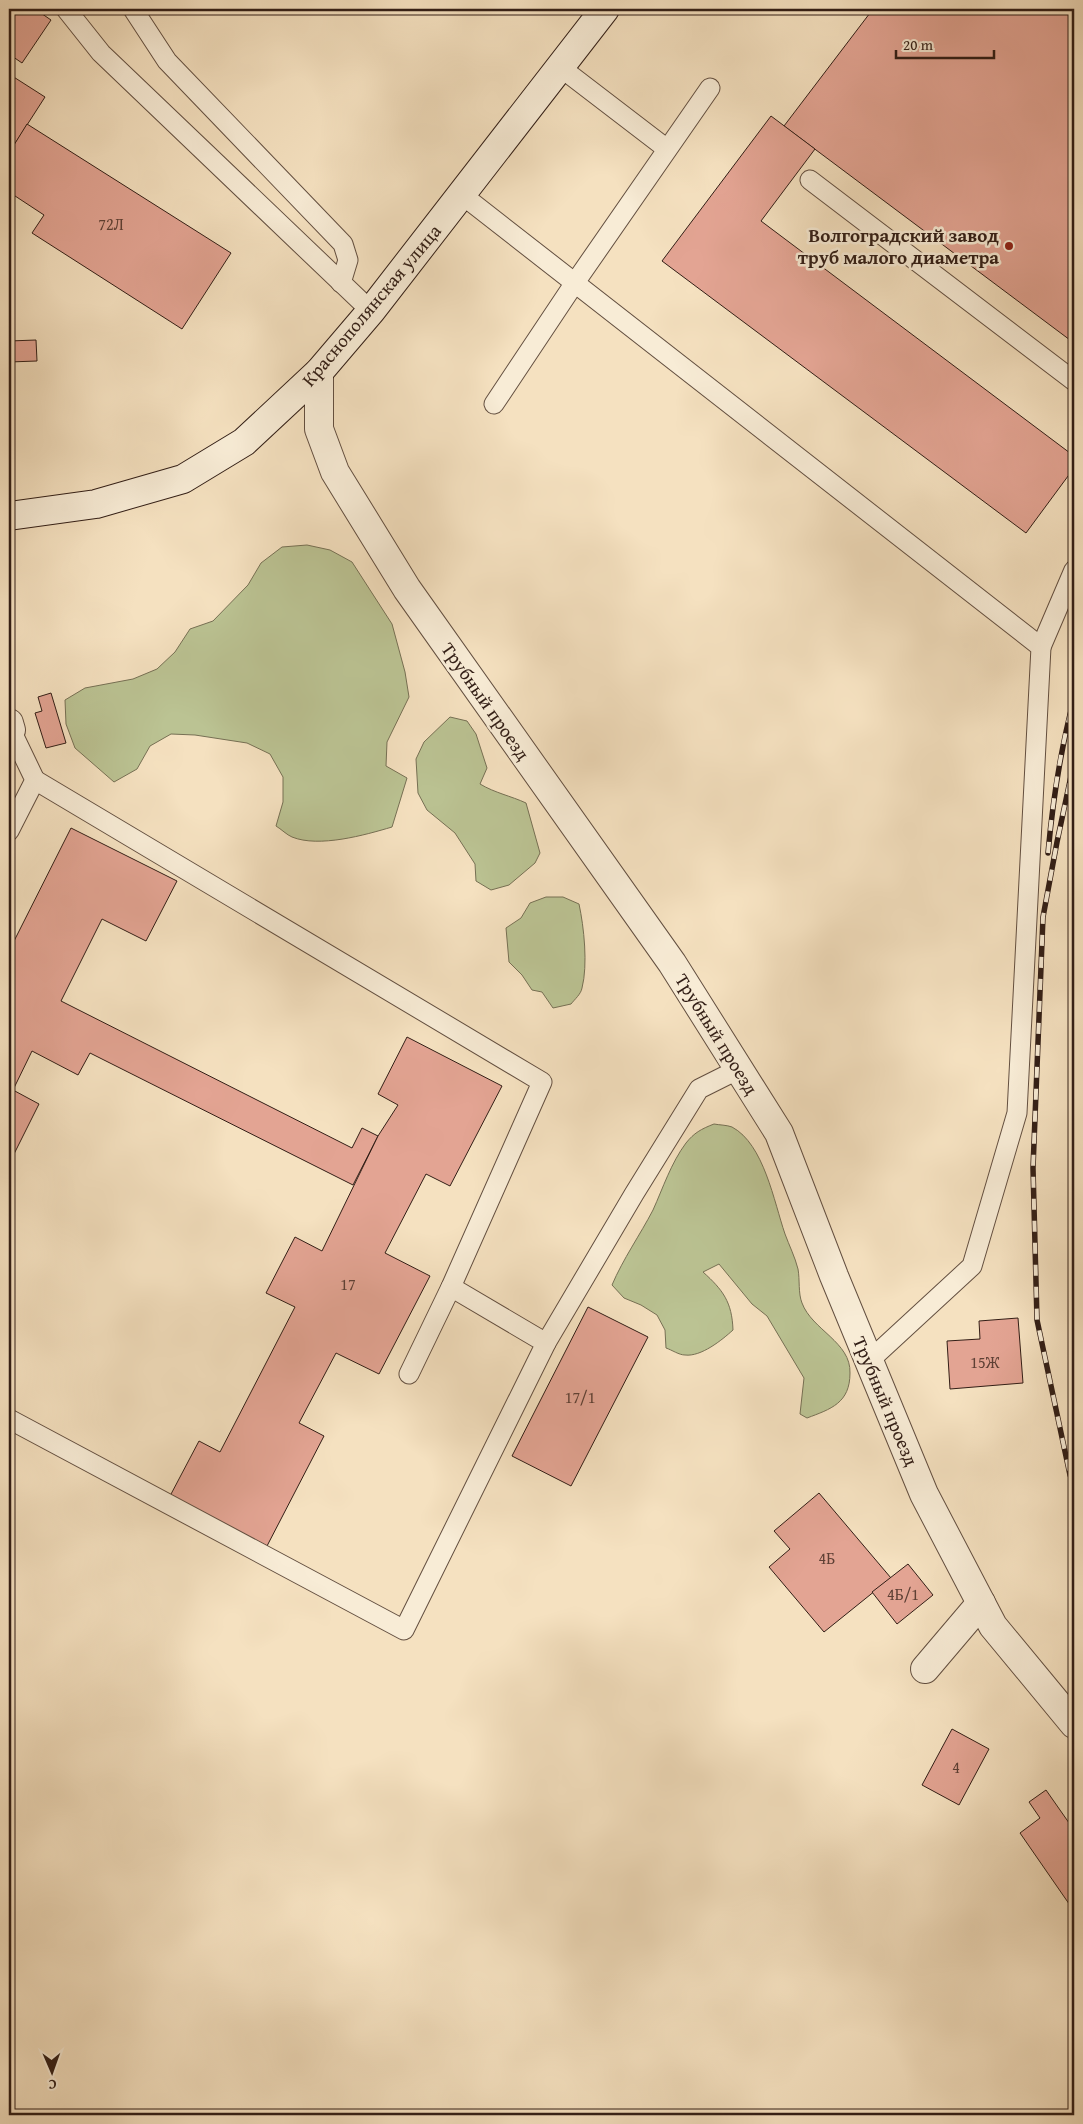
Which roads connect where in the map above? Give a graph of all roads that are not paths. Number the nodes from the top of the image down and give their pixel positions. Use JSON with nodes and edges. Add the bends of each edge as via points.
{"nodes":[{"id":1,"x":66,"y":9,"type":"edge"},
{"id":2,"x":133,"y":9,"type":"edge"},
{"id":3,"x":605,"y":9,"type":"edge"},
{"id":4,"x":560,"y":67,"type":"junction"},
{"id":5,"x":710,"y":88,"type":"dead end"},
{"id":6,"x":667,"y":149,"type":"junction"},
{"id":7,"x":810,"y":180,"type":"dead end"},
{"id":8,"x":461,"y":194,"type":"junction"},
{"id":9,"x":341,"y":282,"type":"junction"},
{"id":10,"x":574,"y":284,"type":"junction"},
{"id":11,"x":371,"y":311,"type":"junction"},
{"id":12,"x":319,"y":372,"type":"junction"},
{"id":13,"x":1074,"y":381,"type":"edge"},
{"id":14,"x":494,"y":404,"type":"dead end"},
{"id":15,"x":9,"y":516,"type":"edge"},
{"id":16,"x":1074,"y":570,"type":"edge"},
{"id":17,"x":1041,"y":647,"type":"junction"},
{"id":18,"x":10,"y":726,"type":"edge"},
{"id":19,"x":35,"y":780,"type":"junction"},
{"id":20,"x":9,"y":831,"type":"edge"},
{"id":21,"x":739,"y":1069,"type":"junction"},
{"id":22,"x":451,"y":1287,"type":"junction"},
{"id":23,"x":546,"y":1342,"type":"junction"},
{"id":24,"x":869,"y":1361,"type":"junction"},
{"id":25,"x":409,"y":1374,"type":"dead end"},
{"id":26,"x":9,"y":1419,"type":"edge"},
{"id":27,"x":981,"y":1604,"type":"junction"},
{"id":28,"x":925,"y":1669,"type":"dead end"},
{"id":29,"x":1074,"y":1724,"type":"edge"}],
"edges":[{"from":1,"to":9,"type":"lane","via":[[101,53]]},
{"from":2,"to":9,"type":"lane","via":[[167,61],[343,244],[348,260]]},
{"from":3,"to":4,"type":"street","name":"Краснополянская улица"},
{"from":4,"to":6,"type":"lane"},
{"from":4,"to":8,"type":"street","name":"Краснополянская улица"},
{"from":5,"to":6,"type":"lane"},
{"from":6,"to":10,"type":"lane"},
{"from":7,"to":13,"type":"lane"},
{"from":8,"to":10,"type":"lane"},
{"from":8,"to":11,"type":"street","name":"Краснополянская улица"},
{"from":9,"to":11,"type":"lane"},
{"from":10,"to":14,"type":"lane"},
{"from":10,"to":17,"type":"lane"},
{"from":11,"to":12,"type":"street","name":"Краснополянская улица"},
{"from":12,"to":15,"type":"street","name":"Краснополянская улица","via":[[244,442],[183,479],[96,504]]},
{"from":12,"to":21,"type":"street","name":"Трубный проезд","via":[[319,430],[335,472],[407,589],[672,963]]},
{"from":16,"to":17,"type":"lane"},
{"from":17,"to":24,"type":"lane","via":[[1017,1113],[972,1266]]},
{"from":18,"to":19,"type":"lane"},
{"from":19,"to":20,"type":"lane"},
{"from":19,"to":22,"type":"lane","via":[[542,1082]]},
{"from":21,"to":23,"type":"lane","via":[[699,1089]]},
{"from":21,"to":24,"type":"street","name":"Трубный проезд","via":[[779,1133]]},
{"from":22,"to":23,"type":"lane"},
{"from":22,"to":25,"type":"lane"},
{"from":23,"to":26,"type":"lane","via":[[404,1630]]},
{"from":24,"to":27,"type":"street","name":"Трубный проезд","via":[[924,1494]]},
{"from":27,"to":28,"type":"street"},
{"from":27,"to":29,"type":"street","name":"Трубный проезд","via":[[993,1626]]}]}
